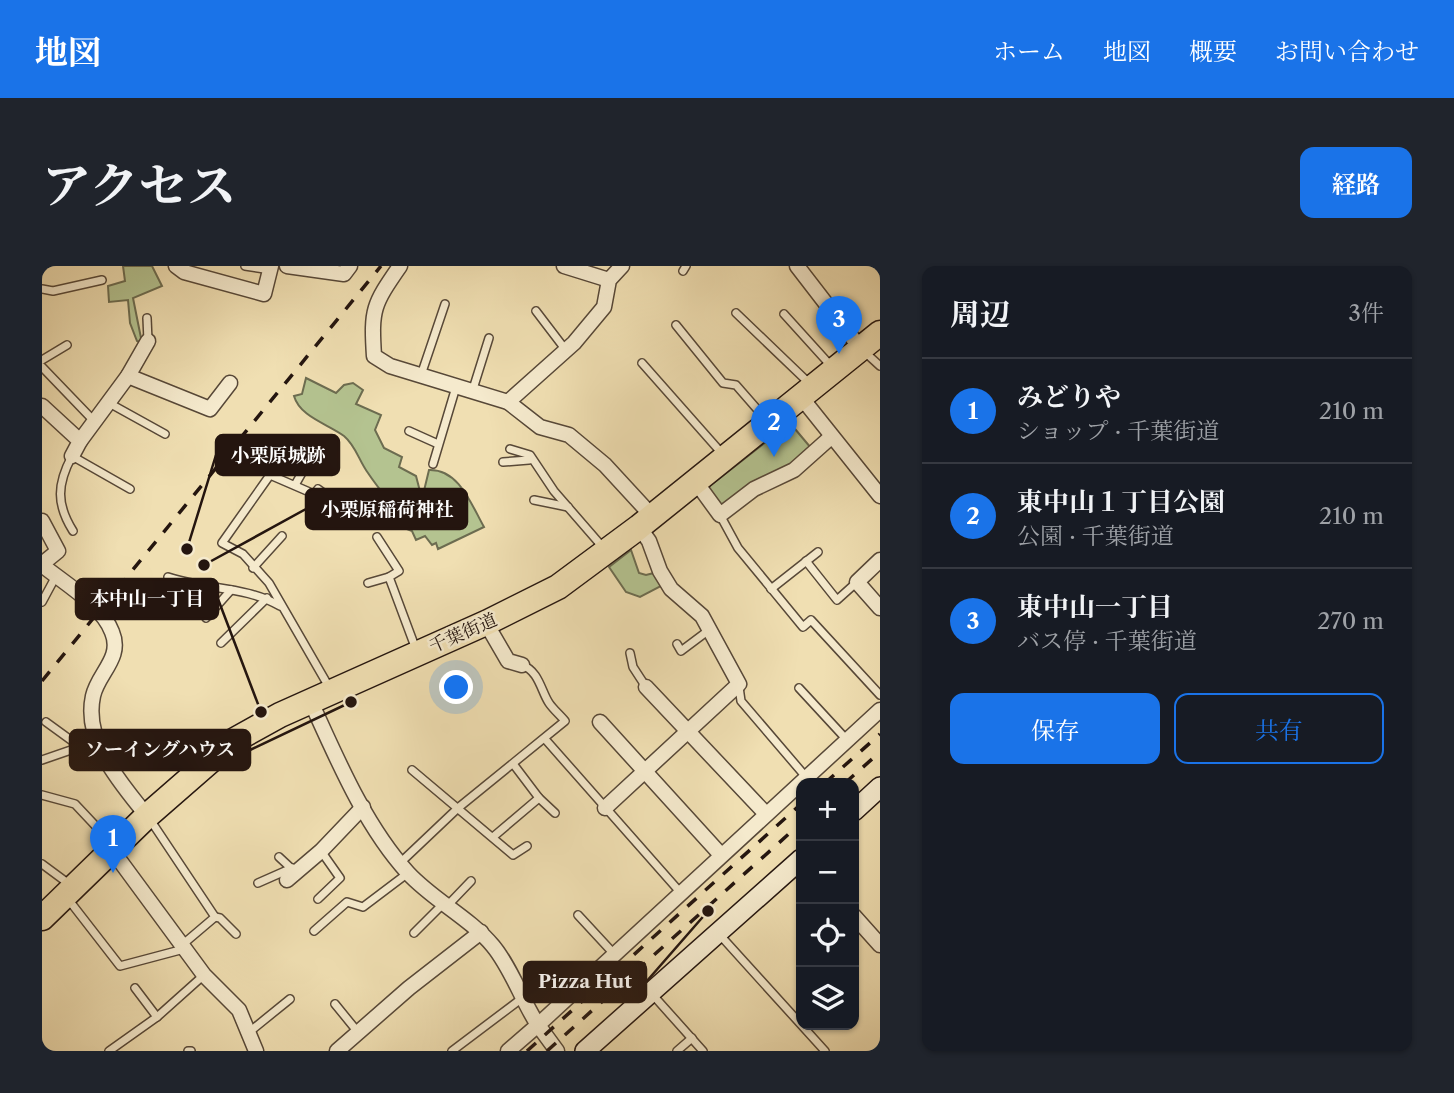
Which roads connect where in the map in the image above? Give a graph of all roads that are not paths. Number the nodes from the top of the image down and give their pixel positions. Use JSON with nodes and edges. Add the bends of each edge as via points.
{"nodes":[{"id":1,"x":176,"y":266,"type":"edge"},
{"id":2,"x":245,"y":266,"type":"edge"},
{"id":3,"x":287,"y":266,"type":"edge"},
{"id":4,"x":350,"y":266,"type":"edge"},
{"id":5,"x":400,"y":266,"type":"edge"},
{"id":6,"x":564,"y":266,"type":"edge"},
{"id":7,"x":622,"y":266,"type":"edge"},
{"id":8,"x":797,"y":266,"type":"edge"},
{"id":9,"x":271,"y":268,"type":"edge"},
{"id":10,"x":102,"y":279,"type":"dead end"},
{"id":11,"x":609,"y":280,"type":"junction"},
{"id":12,"x":42,"y":289,"type":"edge"},
{"id":13,"x":445,"y":304,"type":"dead end"},
{"id":14,"x":536,"y":312,"type":"dead end"},
{"id":15,"x":736,"y":313,"type":"dead end"},
{"id":16,"x":784,"y":314,"type":"dead end"},
{"id":17,"x":147,"y":318,"type":"dead end"},
{"id":18,"x":676,"y":325,"type":"dead end"},
{"id":19,"x":489,"y":338,"type":"dead end"},
{"id":20,"x":148,"y":341,"type":"joint"},
{"id":21,"x":67,"y":345,"type":"dead end"},
{"id":22,"x":870,"y":346,"type":"edge"},
{"id":23,"x":565,"y":349,"type":"junction"},
{"id":24,"x":42,"y":360,"type":"edge"},
{"id":25,"x":642,"y":363,"type":"dead end"},
{"id":26,"x":880,"y":366,"type":"edge"},
{"id":27,"x":42,"y":367,"type":"edge"},
{"id":28,"x":835,"y":370,"type":"junction"},
{"id":29,"x":421,"y":375,"type":"junction"},
{"id":30,"x":128,"y":376,"type":"junction"},
{"id":31,"x":230,"y":383,"type":"dead end"},
{"id":32,"x":457,"y":386,"type":"junction"},
{"id":33,"x":473,"y":389,"type":"junction"},
{"id":34,"x":807,"y":392,"type":"junction"},
{"id":35,"x":508,"y":402,"type":"junction"},
{"id":36,"x":108,"y":403,"type":"junction"},
{"id":37,"x":42,"y":406,"type":"edge"},
{"id":38,"x":763,"y":416,"type":"dead end"},
{"id":39,"x":94,"y":421,"type":"junction"},
{"id":40,"x":409,"y":431,"type":"dead end"},
{"id":41,"x":165,"y":434,"type":"dead end"},
{"id":42,"x":831,"y":437,"type":"junction"},
{"id":43,"x":80,"y":441,"type":"junction"},
{"id":44,"x":438,"y":444,"type":"junction"},
{"id":45,"x":316,"y":448,"type":"dead end"},
{"id":46,"x":510,"y":449,"type":"dead end"},
{"id":47,"x":718,"y":449,"type":"dead end"},
{"id":48,"x":72,"y":456,"type":"junction"},
{"id":49,"x":533,"y":460,"type":"junction"},
{"id":50,"x":503,"y":462,"type":"dead end"},
{"id":51,"x":433,"y":464,"type":"dead end"},
{"id":52,"x":696,"y":482,"type":"junction"},
{"id":53,"x":295,"y":485,"type":"junction"},
{"id":54,"x":130,"y":489,"type":"dead end"},
{"id":55,"x":880,"y":496,"type":"edge"},
{"id":56,"x":329,"y":497,"type":"dead end"},
{"id":57,"x":534,"y":500,"type":"dead end"},
{"id":58,"x":568,"y":507,"type":"junction"},
{"id":59,"x":720,"y":515,"type":"junction"},
{"id":60,"x":42,"y":521,"type":"edge"},
{"id":61,"x":646,"y":522,"type":"junction"},
{"id":62,"x":73,"y":530,"type":"dead end"},
{"id":63,"x":282,"y":536,"type":"dead end"},
{"id":64,"x":377,"y":537,"type":"dead end"},
{"id":65,"x":600,"y":544,"type":"dead end"},
{"id":66,"x":818,"y":552,"type":"dead end"},
{"id":67,"x":880,"y":560,"type":"edge"},
{"id":68,"x":806,"y":561,"type":"junction"},
{"id":69,"x":42,"y":565,"type":"edge"},
{"id":70,"x":253,"y":568,"type":"junction"},
{"id":71,"x":56,"y":576,"type":"junction"},
{"id":72,"x":168,"y":577,"type":"dead end"},
{"id":73,"x":389,"y":577,"type":"junction"},
{"id":74,"x":857,"y":582,"type":"junction"},
{"id":75,"x":368,"y":583,"type":"dead end"},
{"id":76,"x":771,"y":589,"type":"junction"},
{"id":77,"x":231,"y":590,"type":"junction"},
{"id":78,"x":267,"y":598,"type":"junction"},
{"id":79,"x":42,"y":602,"type":"edge"},
{"id":80,"x":281,"y":607,"type":"junction"},
{"id":81,"x":880,"y":608,"type":"edge"},
{"id":82,"x":206,"y":618,"type":"dead end"},
{"id":83,"x":490,"y":630,"type":"dead end"},
{"id":84,"x":709,"y":630,"type":"junction"},
{"id":85,"x":221,"y":643,"type":"dead end"},
{"id":86,"x":677,"y":643,"type":"dead end"},
{"id":87,"x":414,"y":644,"type":"dead end"},
{"id":88,"x":630,"y":653,"type":"dead end"},
{"id":89,"x":522,"y":665,"type":"joint"},
{"id":90,"x":739,"y":684,"type":"junction"},
{"id":91,"x":646,"y":687,"type":"joint"},
{"id":92,"x":799,"y":688,"type":"dead end"},
{"id":93,"x":880,"y":695,"type":"edge"},
{"id":94,"x":321,"y":697,"type":"junction"},
{"id":95,"x":880,"y":710,"type":"edge"},
{"id":96,"x":46,"y":722,"type":"dead end"},
{"id":97,"x":600,"y":722,"type":"dead end"},
{"id":98,"x":687,"y":732,"type":"junction"},
{"id":99,"x":545,"y":739,"type":"junction"},
{"id":100,"x":847,"y":740,"type":"junction"},
{"id":101,"x":97,"y":741,"type":"junction"},
{"id":102,"x":79,"y":746,"type":"junction"},
{"id":103,"x":42,"y":760,"type":"edge"},
{"id":104,"x":514,"y":765,"type":"junction"},
{"id":105,"x":412,"y":770,"type":"dead end"},
{"id":106,"x":645,"y":772,"type":"junction"},
{"id":107,"x":806,"y":777,"type":"junction"},
{"id":108,"x":880,"y":788,"type":"edge"},
{"id":109,"x":42,"y":795,"type":"edge"},
{"id":110,"x":539,"y":799,"type":"junction"},
{"id":111,"x":363,"y":807,"type":"junction"},
{"id":112,"x":859,"y":807,"type":"edge"},
{"id":113,"x":458,"y":808,"type":"junction"},
{"id":114,"x":605,"y":808,"type":"junction"},
{"id":115,"x":555,"y":813,"type":"dead end"},
{"id":116,"x":766,"y":814,"type":"junction"},
{"id":117,"x":150,"y":820,"type":"junction"},
{"id":118,"x":493,"y":837,"type":"junction"},
{"id":119,"x":109,"y":844,"type":"junction"},
{"id":120,"x":527,"y":846,"type":"dead end"},
{"id":121,"x":321,"y":851,"type":"junction"},
{"id":122,"x":721,"y":855,"type":"junction"},
{"id":123,"x":279,"y":857,"type":"dead end"},
{"id":124,"x":796,"y":863,"type":"edge"},
{"id":125,"x":42,"y":864,"type":"edge"},
{"id":126,"x":404,"y":868,"type":"junction"},
{"id":127,"x":292,"y":873,"type":"junction"},
{"id":128,"x":471,"y":881,"type":"dead end"},
{"id":129,"x":258,"y":883,"type":"dead end"},
{"id":130,"x":680,"y":892,"type":"junction"},
{"id":131,"x":318,"y":899,"type":"dead end"},
{"id":132,"x":53,"y":900,"type":"edge"},
{"id":133,"x":446,"y":904,"type":"junction"},
{"id":134,"x":578,"y":915,"type":"dead end"},
{"id":135,"x":215,"y":917,"type":"junction"},
{"id":136,"x":859,"y":922,"type":"edge"},
{"id":137,"x":314,"y":930,"type":"dead end"},
{"id":138,"x":481,"y":932,"type":"junction"},
{"id":139,"x":414,"y":933,"type":"dead end"},
{"id":140,"x":718,"y":933,"type":"junction"},
{"id":141,"x":236,"y":934,"type":"dead end"},
{"id":142,"x":880,"y":945,"type":"edge"},
{"id":143,"x":183,"y":947,"type":"junction"},
{"id":144,"x":615,"y":955,"type":"junction"},
{"id":145,"x":204,"y":975,"type":"junction"},
{"id":146,"x":135,"y":988,"type":"dead end"},
{"id":147,"x":652,"y":993,"type":"junction"},
{"id":148,"x":290,"y":999,"type":"dead end"},
{"id":149,"x":521,"y":999,"type":"junction"},
{"id":150,"x":335,"y":1004,"type":"dead end"},
{"id":151,"x":157,"y":1017,"type":"junction"},
{"id":152,"x":538,"y":1025,"type":"junction"},
{"id":153,"x":357,"y":1031,"type":"junction"},
{"id":154,"x":692,"y":1038,"type":"junction"},
{"id":155,"x":254,"y":1047,"type":"edge"},
{"id":156,"x":109,"y":1051,"type":"edge"},
{"id":157,"x":337,"y":1051,"type":"edge"},
{"id":158,"x":452,"y":1051,"type":"edge"},
{"id":159,"x":508,"y":1051,"type":"edge"},
{"id":160,"x":557,"y":1051,"type":"edge"},
{"id":161,"x":586,"y":1051,"type":"edge"},
{"id":162,"x":677,"y":1051,"type":"edge"},
{"id":163,"x":703,"y":1051,"type":"edge"},
{"id":164,"x":825,"y":1051,"type":"edge"}],
"edges":[{"from":1,"to":9,"type":"street","via":[[264,294]]},
{"from":2,"to":9,"type":"lane"},
{"from":3,"to":4,"type":"street","via":[[344,274]]},
{"from":5,"to":29,"type":"street","via":[[380,294],[370,323],[373,356]]},
{"from":6,"to":11,"type":"street"},
{"from":7,"to":11,"type":"street"},
{"from":8,"to":22,"type":"street"},
{"from":10,"to":12,"type":"lane","via":[[53,291]]},
{"from":11,"to":23,"type":"street","via":[[604,307]]},
{"from":13,"to":29,"type":"lane"},
{"from":14,"to":23,"type":"lane"},
{"from":15,"to":34,"type":"lane"},
{"from":16,"to":28,"type":"lane"},
{"from":17,"to":20,"type":"lane"},
{"from":18,"to":38,"type":"lane","via":[[723,383],[736,385]]},
{"from":19,"to":33,"type":"lane"},
{"from":20,"to":30,"type":"street"},
{"from":21,"to":24,"type":"lane"},
{"from":22,"to":26,"type":"lane"},
{"from":22,"to":28,"type":"highway","name":"千葉街道"},
{"from":23,"to":35,"type":"street"},
{"from":25,"to":47,"type":"lane"},
{"from":27,"to":39,"type":"lane"},
{"from":28,"to":34,"type":"highway","name":"千葉街道"},
{"from":29,"to":32,"type":"street"},
{"from":30,"to":31,"type":"street","via":[[210,409]]},
{"from":30,"to":36,"type":"street"},
{"from":32,"to":33,"type":"street"},
{"from":32,"to":44,"type":"lane"},
{"from":33,"to":35,"type":"street"},
{"from":34,"to":42,"type":"street"},
{"from":34,"to":52,"type":"highway","name":"千葉街道"},
{"from":35,"to":61,"type":"street","via":[[540,427],[569,435],[606,466]]},
{"from":36,"to":39,"type":"street"},
{"from":36,"to":41,"type":"lane"},
{"from":37,"to":43,"type":"street"},
{"from":39,"to":43,"type":"street"},
{"from":40,"to":44,"type":"lane"},
{"from":42,"to":55,"type":"street"},
{"from":42,"to":59,"type":"street","via":[[794,470],[754,489]]},
{"from":43,"to":48,"type":"street"},
{"from":44,"to":51,"type":"lane"},
{"from":45,"to":53,"type":"lane"},
{"from":46,"to":49,"type":"lane"},
{"from":48,"to":54,"type":"lane"},
{"from":48,"to":62,"type":"lane","via":[[59,492],[62,514]]},
{"from":49,"to":50,"type":"lane"},
{"from":49,"to":58,"type":"lane"},
{"from":52,"to":59,"type":"street"},
{"from":52,"to":61,"type":"highway","name":"千葉街道"},
{"from":53,"to":56,"type":"lane","via":[[314,494],[318,489]]},
{"from":53,"to":70,"type":"lane","via":[[270,475],[222,543],[243,554]]},
{"from":57,"to":58,"type":"lane"},
{"from":58,"to":65,"type":"lane"},
{"from":59,"to":76,"type":"lane","via":[[738,548]]},
{"from":60,"to":69,"type":"street","via":[[58,551]]},
{"from":61,"to":84,"type":"street","via":[[671,589],[688,601]]},
{"from":61,"to":94,"type":"highway","name":"千葉街道","via":[[589,567],[531,602]]},
{"from":63,"to":70,"type":"lane"},
{"from":64,"to":73,"type":"lane","via":[[399,571]]},
{"from":66,"to":68,"type":"lane"},
{"from":67,"to":74,"type":"street"},
{"from":68,"to":74,"type":"lane","via":[[837,600]]},
{"from":68,"to":76,"type":"lane"},
{"from":69,"to":71,"type":"street"},
{"from":70,"to":80,"type":"lane","via":[[269,583]]},
{"from":71,"to":79,"type":"lane"},
{"from":71,"to":101,"type":"street","via":[[93,607],[112,631],[116,648],[93,697]]},
{"from":72,"to":77,"type":"lane","via":[[197,587]]},
{"from":73,"to":75,"type":"lane"},
{"from":73,"to":87,"type":"lane"},
{"from":74,"to":81,"type":"street"},
{"from":76,"to":93,"type":"lane","via":[[803,627],[811,620]]},
{"from":77,"to":78,"type":"lane"},
{"from":77,"to":82,"type":"lane"},
{"from":78,"to":80,"type":"lane"},
{"from":78,"to":85,"type":"lane"},
{"from":80,"to":94,"type":"lane"},
{"from":83,"to":89,"type":"street","via":[[508,661]]},
{"from":84,"to":86,"type":"lane","via":[[681,651]]},
{"from":84,"to":90,"type":"street"},
{"from":88,"to":91,"type":"lane","via":[[632,667]]},
{"from":89,"to":99,"type":"lane","via":[[528,667],[565,721]]},
{"from":90,"to":98,"type":"street"},
{"from":90,"to":107,"type":"lane","via":[[741,701]]},
{"from":91,"to":98,"type":"street"},
{"from":92,"to":100,"type":"lane"},
{"from":94,"to":111,"type":"street","via":[[334,755]]},
{"from":94,"to":117,"type":"highway","name":"千葉街道","via":[[233,741]]},
{"from":95,"to":100,"type":"street"},
{"from":96,"to":102,"type":"lane"},
{"from":97,"to":106,"type":"street"},
{"from":98,"to":106,"type":"street"},
{"from":98,"to":116,"type":"street"},
{"from":99,"to":104,"type":"lane"},
{"from":99,"to":114,"type":"lane"},
{"from":100,"to":107,"type":"street"},
{"from":101,"to":102,"type":"lane"},
{"from":101,"to":117,"type":"street","via":[[112,771]]},
{"from":102,"to":103,"type":"lane"},
{"from":104,"to":110,"type":"lane"},
{"from":104,"to":113,"type":"lane"},
{"from":105,"to":113,"type":"lane"},
{"from":106,"to":114,"type":"street"},
{"from":106,"to":122,"type":"street"},
{"from":107,"to":116,"type":"street"},
{"from":108,"to":112,"type":"street"},
{"from":109,"to":119,"type":"lane","via":[[75,804]]},
{"from":110,"to":115,"type":"lane"},
{"from":110,"to":118,"type":"lane"},
{"from":111,"to":121,"type":"street"},
{"from":111,"to":126,"type":"street"},
{"from":113,"to":118,"type":"lane"},
{"from":113,"to":126,"type":"lane"},
{"from":114,"to":130,"type":"lane"},
{"from":116,"to":122,"type":"street"},
{"from":117,"to":119,"type":"highway","name":"千葉街道"},
{"from":117,"to":135,"type":"lane"},
{"from":118,"to":120,"type":"lane","via":[[513,855]]},
{"from":119,"to":132,"type":"highway","name":"千葉街道"},
{"from":119,"to":143,"type":"street"},
{"from":121,"to":127,"type":"street"},
{"from":121,"to":131,"type":"lane","via":[[340,878]]},
{"from":122,"to":130,"type":"street"},
{"from":123,"to":127,"type":"lane"},
{"from":124,"to":140,"type":"street"},
{"from":125,"to":132,"type":"lane"},
{"from":126,"to":133,"type":"street"},
{"from":126,"to":137,"type":"lane","via":[[363,907],[347,902]]},
{"from":127,"to":129,"type":"lane"},
{"from":128,"to":133,"type":"lane"},
{"from":130,"to":144,"type":"street"},
{"from":132,"to":143,"type":"lane","via":[[120,966]]},
{"from":133,"to":138,"type":"street"},
{"from":133,"to":139,"type":"lane"},
{"from":134,"to":144,"type":"lane"},
{"from":135,"to":141,"type":"lane"},
{"from":135,"to":143,"type":"lane"},
{"from":136,"to":142,"type":"street"},
{"from":138,"to":149,"type":"street","via":[[496,949]]},
{"from":138,"to":153,"type":"street"},
{"from":140,"to":147,"type":"street"},
{"from":140,"to":164,"type":"lane"},
{"from":143,"to":145,"type":"street"},
{"from":144,"to":152,"type":"street"},
{"from":145,"to":151,"type":"lane"},
{"from":145,"to":155,"type":"street","via":[[239,1010]]},
{"from":146,"to":151,"type":"lane"},
{"from":147,"to":154,"type":"lane"},
{"from":147,"to":161,"type":"street"},
{"from":148,"to":155,"type":"lane"},
{"from":149,"to":152,"type":"street"},
{"from":149,"to":158,"type":"lane"},
{"from":150,"to":153,"type":"lane"},
{"from":151,"to":156,"type":"lane"},
{"from":152,"to":159,"type":"street"},
{"from":152,"to":160,"type":"street"},
{"from":153,"to":157,"type":"street"},
{"from":154,"to":162,"type":"lane"},
{"from":154,"to":163,"type":"lane"}]}
